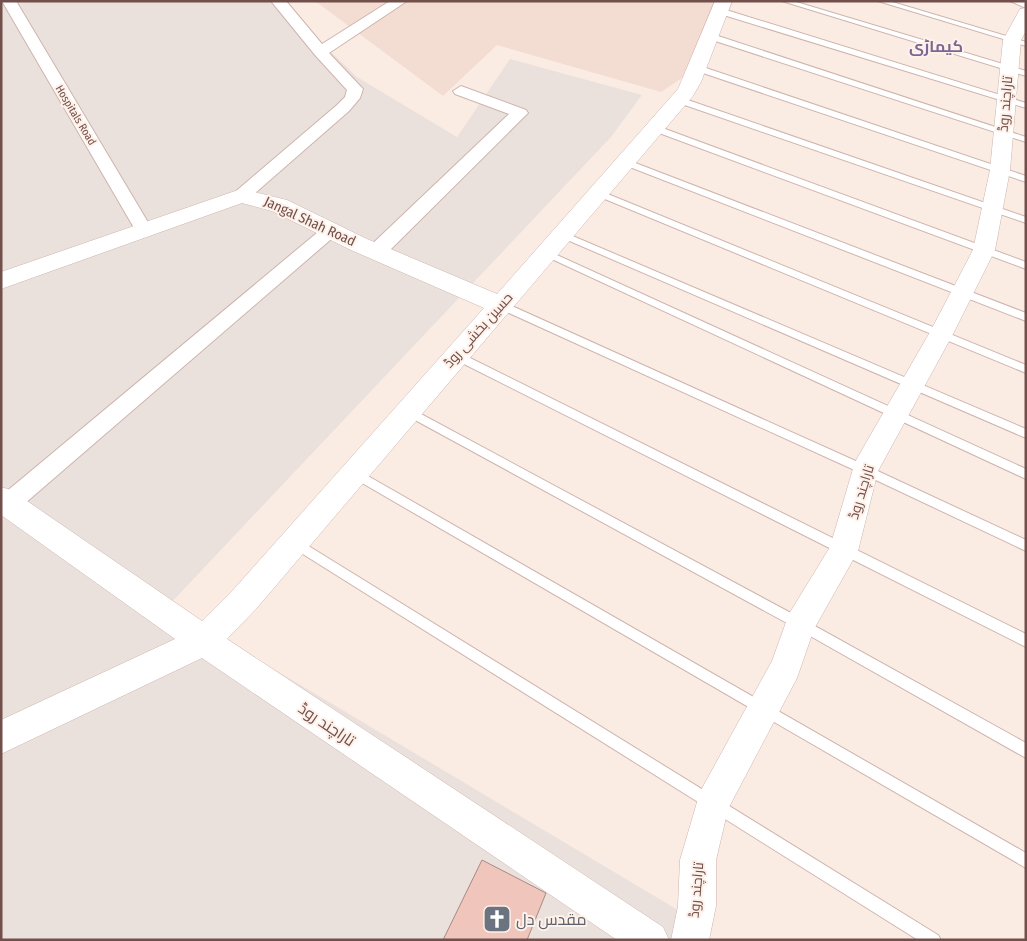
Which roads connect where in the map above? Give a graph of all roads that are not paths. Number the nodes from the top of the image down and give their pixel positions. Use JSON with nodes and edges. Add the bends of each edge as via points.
{"nodes":[{"id":1,"x":9,"y":1,"type":"edge"},
{"id":2,"x":278,"y":1,"type":"edge"},
{"id":3,"x":400,"y":1,"type":"edge"},
{"id":4,"x":785,"y":1,"type":"edge"},
{"id":5,"x":881,"y":1,"type":"edge"},
{"id":6,"x":1017,"y":1,"type":"edge"},
{"id":7,"x":1026,"y":4,"type":"edge"},
{"id":8,"x":722,"y":6,"type":"edge"},
{"id":9,"x":1026,"y":13,"type":"edge"},
{"id":10,"x":710,"y":36,"type":"junction"},
{"id":11,"x":1019,"y":42,"type":"edge"},
{"id":12,"x":320,"y":52,"type":"junction"},
{"id":13,"x":697,"y":68,"type":"junction"},
{"id":14,"x":1017,"y":71,"type":"edge"},
{"id":15,"x":461,"y":91,"type":"dead end"},
{"id":16,"x":679,"y":100,"type":"junction"},
{"id":17,"x":1016,"y":103,"type":"edge"},
{"id":18,"x":654,"y":128,"type":"junction"},
{"id":19,"x":1014,"y":136,"type":"edge"},
{"id":20,"x":625,"y":162,"type":"junction"},
{"id":21,"x":1000,"y":170,"type":"junction"},
{"id":22,"x":1026,"y":179,"type":"edge"},
{"id":23,"x":598,"y":193,"type":"junction"},
{"id":24,"x":241,"y":196,"type":"junction"},
{"id":25,"x":993,"y":209,"type":"junction"},
{"id":26,"x":1026,"y":220,"type":"edge"},
{"id":27,"x":143,"y":229,"type":"junction"},
{"id":28,"x":330,"y":231,"type":"junction"},
{"id":29,"x":561,"y":234,"type":"junction"},
{"id":30,"x":984,"y":250,"type":"junction"},
{"id":31,"x":376,"y":252,"type":"junction"},
{"id":32,"x":546,"y":253,"type":"junction"},
{"id":33,"x":1026,"y":266,"type":"edge"},
{"id":34,"x":1,"y":281,"type":"edge"},
{"id":35,"x":962,"y":292,"type":"junction"},
{"id":36,"x":501,"y":305,"type":"junction"},
{"id":37,"x":1026,"y":318,"type":"edge"},
{"id":38,"x":941,"y":334,"type":"junction"},
{"id":39,"x":456,"y":355,"type":"junction"},
{"id":40,"x":1026,"y":369,"type":"edge"},
{"id":41,"x":912,"y":385,"type":"junction"},
{"id":42,"x":408,"y":410,"type":"junction"},
{"id":43,"x":895,"y":414,"type":"junction"},
{"id":44,"x":1026,"y":434,"type":"edge"},
{"id":45,"x":865,"y":470,"type":"junction"},
{"id":46,"x":354,"y":473,"type":"junction"},
{"id":47,"x":1026,"y":474,"type":"edge"},
{"id":48,"x":5,"y":502,"type":"edge"},
{"id":49,"x":294,"y":542,"type":"junction"},
{"id":50,"x":1026,"y":546,"type":"edge"},
{"id":51,"x":843,"y":551,"type":"junction"},
{"id":52,"x":800,"y":624,"type":"junction"},
{"id":53,"x":204,"y":641,"type":"junction"},
{"id":54,"x":1026,"y":641,"type":"edge"},
{"id":55,"x":764,"y":708,"type":"junction"},
{"id":56,"x":1,"y":737,"type":"edge"},
{"id":57,"x":1026,"y":751,"type":"edge"},
{"id":58,"x":712,"y":804,"type":"junction"},
{"id":59,"x":1026,"y":860,"type":"edge"},
{"id":60,"x":693,"y":938,"type":"edge"},
{"id":61,"x":650,"y":940,"type":"edge"},
{"id":62,"x":933,"y":940,"type":"edge"}],
"edges":[{"from":1,"to":27,"type":"street","name":"Hospitals Road"},
{"from":2,"to":12,"type":"street"},
{"from":3,"to":12,"type":"street"},
{"from":4,"to":14,"type":"lane"},
{"from":5,"to":11,"type":"lane"},
{"from":6,"to":7,"type":"street"},
{"from":8,"to":10,"type":"street","name":"حسین بخشی روڈ"},
{"from":8,"to":17,"type":"lane"},
{"from":9,"to":11,"type":"street","name":"تاراچند روڈ"},
{"from":10,"to":13,"type":"street","name":"حسین بخشی روڈ"},
{"from":10,"to":19,"type":"lane"},
{"from":11,"to":14,"type":"street","name":"تاراچند روڈ"},
{"from":12,"to":24,"type":"street","via":[[355,89],[352,98]]},
{"from":13,"to":16,"type":"street","name":"حسین بخشی روڈ","via":[[692,82]]},
{"from":13,"to":21,"type":"lane"},
{"from":14,"to":17,"type":"street","name":"تاراچند روڈ"},
{"from":15,"to":31,"type":"street","via":[[520,113]]},
{"from":16,"to":18,"type":"street","name":"حسین بخشی روڈ"},
{"from":16,"to":25,"type":"lane"},
{"from":17,"to":19,"type":"street","name":"تاراچند روڈ"},
{"from":18,"to":20,"type":"street","name":"حسین بخشی روڈ"},
{"from":18,"to":30,"type":"lane"},
{"from":19,"to":21,"type":"street","name":"تاراچند روڈ"},
{"from":20,"to":23,"type":"street","name":"حسین بخشی روڈ"},
{"from":20,"to":35,"type":"lane"},
{"from":21,"to":22,"type":"lane"},
{"from":21,"to":25,"type":"street","name":"تاراچند روڈ"},
{"from":23,"to":29,"type":"street","name":"حسین بخشی روڈ"},
{"from":23,"to":38,"type":"lane"},
{"from":24,"to":27,"type":"street","name":"Jangal Shah Road"},
{"from":24,"to":28,"type":"street","name":"Jangal Shah Road","via":[[273,201]]},
{"from":25,"to":26,"type":"lane"},
{"from":25,"to":30,"type":"street","name":"تاراچند روڈ"},
{"from":27,"to":34,"type":"street","name":"Jangal Shah Road"},
{"from":28,"to":31,"type":"street","name":"Jangal Shah Road"},
{"from":28,"to":48,"type":"street"},
{"from":29,"to":32,"type":"street","name":"حسین بخشی روڈ"},
{"from":29,"to":41,"type":"lane"},
{"from":30,"to":33,"type":"lane"},
{"from":30,"to":35,"type":"street","name":"تاراچند روڈ"},
{"from":31,"to":36,"type":"street","name":"Jangal Shah Road"},
{"from":32,"to":36,"type":"street","name":"حسین بخشی روڈ"},
{"from":32,"to":43,"type":"lane"},
{"from":35,"to":37,"type":"lane"},
{"from":35,"to":38,"type":"street","name":"تاراچند روڈ"},
{"from":36,"to":39,"type":"street","name":"حسین بخشی روڈ"},
{"from":36,"to":45,"type":"lane"},
{"from":38,"to":40,"type":"lane"},
{"from":38,"to":41,"type":"street","name":"تاراچند روڈ"},
{"from":39,"to":42,"type":"street","name":"حسین بخشی روڈ"},
{"from":39,"to":51,"type":"lane"},
{"from":41,"to":43,"type":"street","name":"تاراچند روڈ"},
{"from":41,"to":44,"type":"lane"},
{"from":42,"to":46,"type":"street","name":"حسین بخشی روڈ"},
{"from":42,"to":52,"type":"lane"},
{"from":43,"to":45,"type":"street","name":"تاراچند روڈ"},
{"from":43,"to":47,"type":"lane"},
{"from":45,"to":50,"type":"lane"},
{"from":45,"to":51,"type":"street","name":"تاراچند روڈ"},
{"from":46,"to":49,"type":"street","name":"حسین بخشی روڈ"},
{"from":46,"to":55,"type":"lane"},
{"from":48,"to":53,"type":"street","name":"تاراچند روڈ"},
{"from":49,"to":53,"type":"street","name":"حسین بخشی روڈ"},
{"from":49,"to":58,"type":"lane"},
{"from":51,"to":52,"type":"street","name":"تاراچند روڈ"},
{"from":51,"to":54,"type":"lane"},
{"from":52,"to":55,"type":"street","name":"تاراچند روڈ","via":[[786,667]]},
{"from":52,"to":57,"type":"lane"},
{"from":53,"to":56,"type":"street"},
{"from":53,"to":61,"type":"street","name":"تاراچند روڈ"},
{"from":55,"to":58,"type":"street","name":"تاراچند روڈ"},
{"from":55,"to":59,"type":"lane"},
{"from":58,"to":60,"type":"street","name":"تاراچند روڈ","via":[[698,860]]},
{"from":58,"to":62,"type":"lane"}]}
